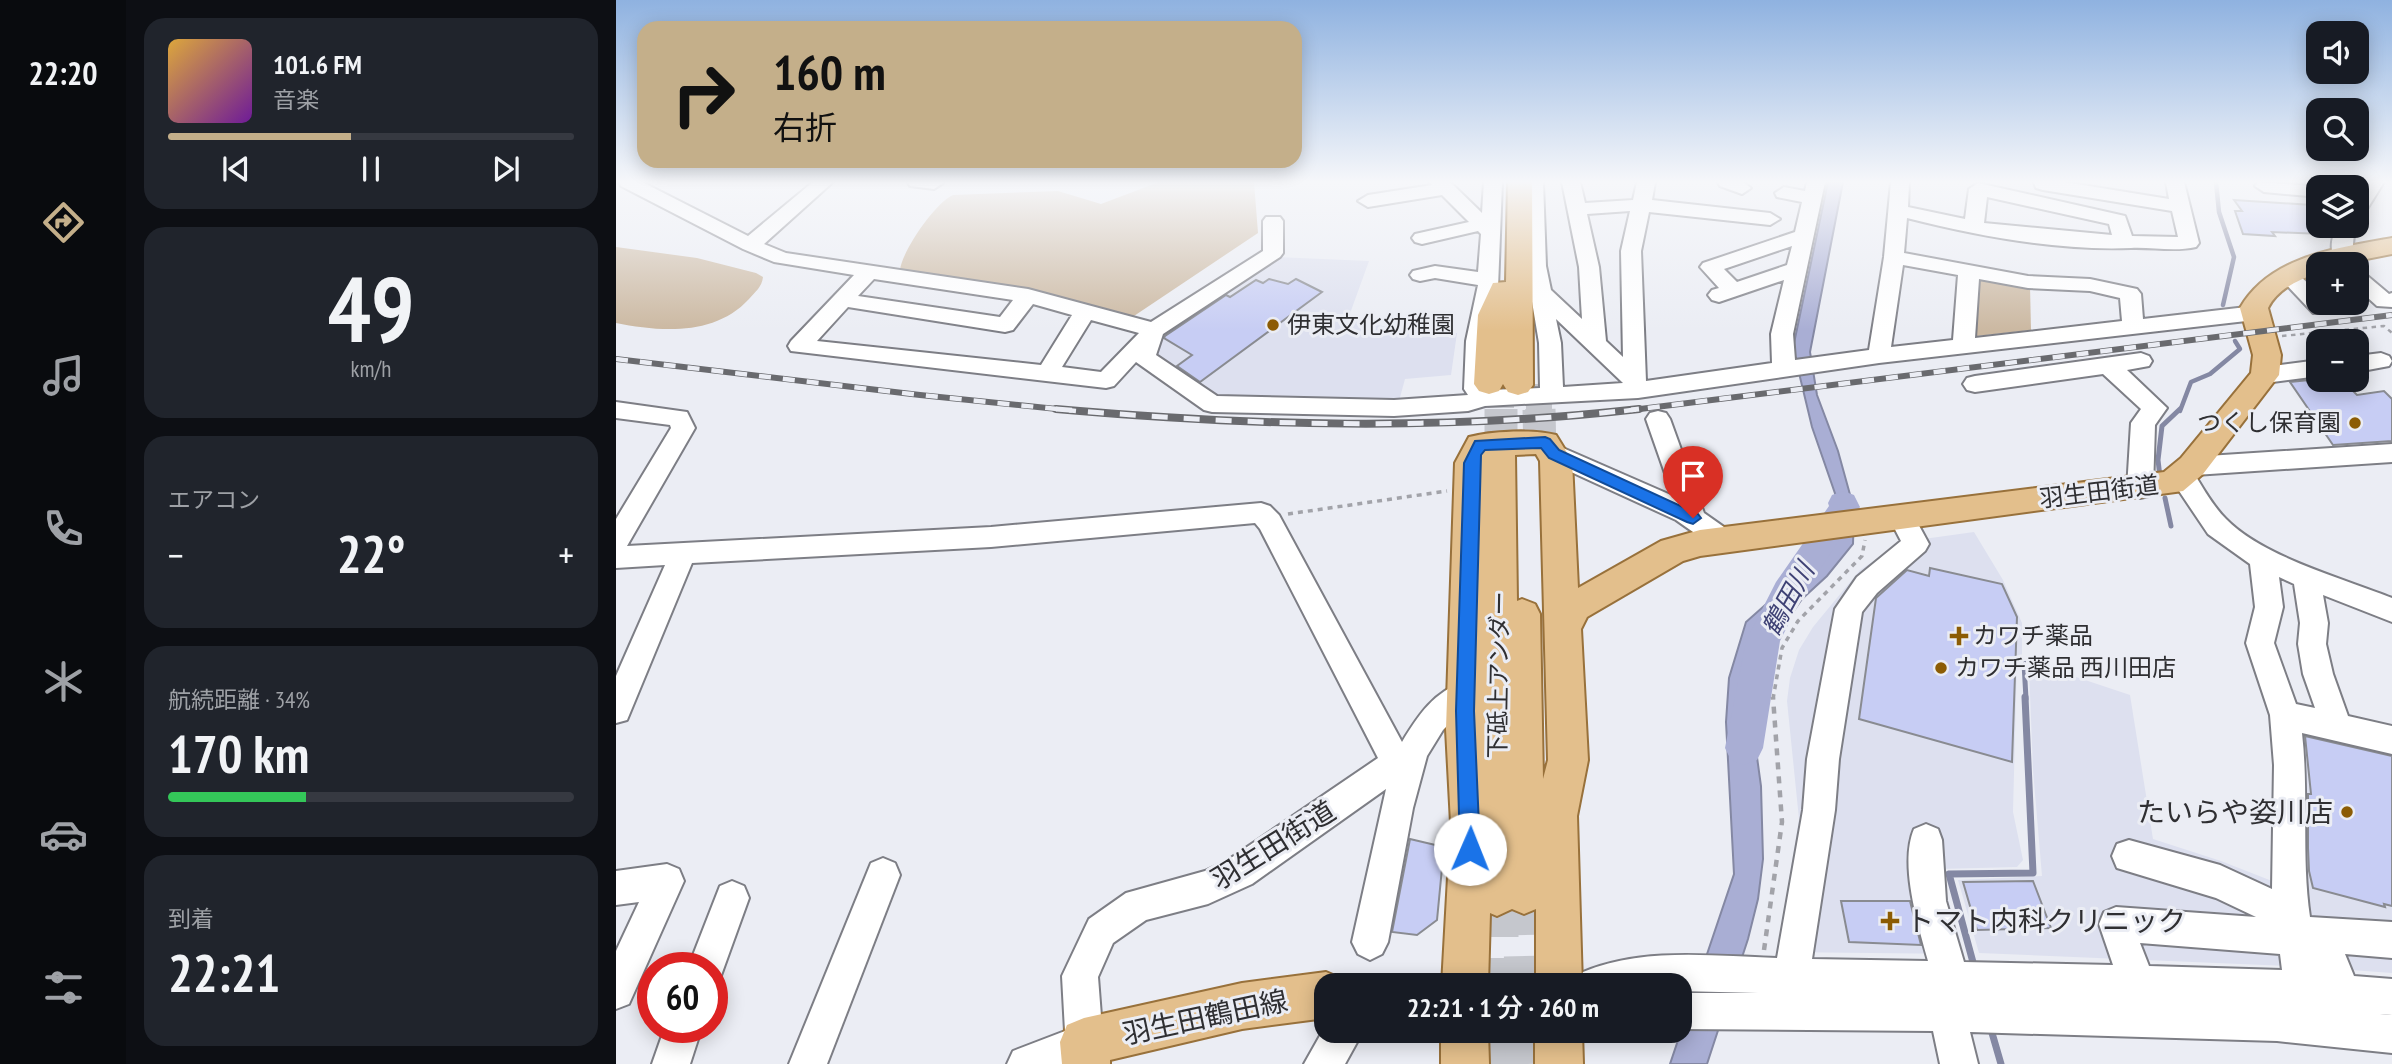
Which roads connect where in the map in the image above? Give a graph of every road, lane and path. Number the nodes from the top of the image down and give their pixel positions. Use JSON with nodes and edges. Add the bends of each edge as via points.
{"nodes":[{"id":1,"x":724,"y":232,"type":"edge"},
{"id":2,"x":766,"y":232,"type":"edge"},
{"id":3,"x":1273,"y":232,"type":"edge"},
{"id":4,"x":1474,"y":232,"type":"edge"},
{"id":5,"x":1488,"y":232,"type":"edge"},
{"id":6,"x":1507,"y":232,"type":"edge"},
{"id":7,"x":1516,"y":232,"type":"edge"},
{"id":8,"x":1535,"y":232,"type":"edge"},
{"id":9,"x":1582,"y":232,"type":"edge"},
{"id":10,"x":1635,"y":232,"type":"edge"},
{"id":11,"x":1807,"y":232,"type":"edge"},
{"id":12,"x":1896,"y":232,"type":"edge"},
{"id":13,"x":2004,"y":232,"type":"edge"},
{"id":14,"x":2121,"y":232,"type":"edge"},
{"id":15,"x":2186,"y":232,"type":"edge"},
{"id":16,"x":1806,"y":235,"type":"junction"},
{"id":17,"x":1422,"y":238,"type":"dead end"},
{"id":18,"x":2124,"y":243,"type":"junction"},
{"id":19,"x":750,"y":245,"type":"junction"},
{"id":20,"x":2392,"y":246,"type":"edge"},
{"id":21,"x":2369,"y":254,"type":"edge"},
{"id":22,"x":1894,"y":257,"type":"junction"},
{"id":23,"x":1797,"y":269,"type":"junction"},
{"id":24,"x":1969,"y":270,"type":"junction"},
{"id":25,"x":2306,"y":272,"type":"edge"},
{"id":26,"x":868,"y":273,"type":"junction"},
{"id":27,"x":1420,"y":275,"type":"dead end"},
{"id":28,"x":2289,"y":276,"type":"junction"},
{"id":29,"x":2369,"y":287,"type":"edge"},
{"id":30,"x":1512,"y":288,"type":"junction"},
{"id":31,"x":2306,"y":294,"type":"edge"},
{"id":32,"x":1028,"y":296,"type":"junction"},
{"id":33,"x":843,"y":300,"type":"junction"},
{"id":34,"x":2392,"y":300,"type":"edge"},
{"id":35,"x":1086,"y":310,"type":"junction"},
{"id":36,"x":2259,"y":325,"type":"junction"},
{"id":37,"x":2133,"y":328,"type":"junction"},
{"id":38,"x":1154,"y":330,"type":"junction"},
{"id":39,"x":2392,"y":333,"type":"edge"},
{"id":40,"x":1595,"y":343,"type":"junction"},
{"id":41,"x":1964,"y":348,"type":"junction"},
{"id":42,"x":1879,"y":356,"type":"junction"},
{"id":43,"x":2141,"y":361,"type":"dead end"},
{"id":44,"x":2381,"y":361,"type":"dead end"},
{"id":45,"x":2369,"y":362,"type":"edge"},
{"id":46,"x":2108,"y":366,"type":"junction"},
{"id":47,"x":1788,"y":368,"type":"junction"},
{"id":48,"x":2306,"y":370,"type":"edge"},
{"id":49,"x":1047,"y":374,"type":"junction"},
{"id":50,"x":2265,"y":375,"type":"junction"},
{"id":51,"x":1975,"y":384,"type":"dead end"},
{"id":52,"x":1637,"y":385,"type":"junction"},
{"id":53,"x":1514,"y":388,"type":"junction"},
{"id":54,"x":616,"y":410,"type":"edge"},
{"id":55,"x":1658,"y":419,"type":"dead end"},
{"id":56,"x":2392,"y":453,"type":"edge"},
{"id":57,"x":1520,"y":457,"type":"junction"},
{"id":58,"x":2187,"y":471,"type":"junction"},
{"id":59,"x":2140,"y":489,"type":"junction"},
{"id":60,"x":1449,"y":491,"type":"dead end"},
{"id":61,"x":1901,"y":516,"type":"junction"},
{"id":62,"x":1266,"y":518,"type":"junction"},
{"id":63,"x":1693,"y":518,"type":"junction"},
{"id":64,"x":1868,"y":520,"type":"junction"},
{"id":65,"x":1722,"y":539,"type":"junction"},
{"id":66,"x":616,"y":542,"type":"edge"},
{"id":67,"x":683,"y":554,"type":"junction"},
{"id":68,"x":616,"y":557,"type":"edge"},
{"id":69,"x":2263,"y":557,"type":"junction"},
{"id":70,"x":2306,"y":575,"type":"junction"},
{"id":71,"x":2391,"y":608,"type":"edge"},
{"id":72,"x":1562,"y":629,"type":"junction"},
{"id":73,"x":1465,"y":694,"type":"junction"},
{"id":74,"x":616,"y":710,"type":"edge"},
{"id":75,"x":2285,"y":715,"type":"junction"},
{"id":76,"x":2337,"y":727,"type":"junction"},
{"id":77,"x":2392,"y":740,"type":"edge"},
{"id":78,"x":1405,"y":757,"type":"junction"},
{"id":79,"x":1556,"y":816,"type":"junction"},
{"id":80,"x":1471,"y":821,"type":"junction"},
{"id":81,"x":1926,"y":840,"type":"dead end"},
{"id":82,"x":2129,"y":856,"type":"dead end"},
{"id":83,"x":883,"y":876,"type":"dead end"},
{"id":84,"x":616,"y":888,"type":"edge"},
{"id":85,"x":1511,"y":893,"type":"tunnel mouth"},
{"id":86,"x":732,"y":898,"type":"dead end"},
{"id":87,"x":2301,"y":931,"type":"junction"},
{"id":88,"x":2392,"y":940,"type":"edge"},
{"id":89,"x":1370,"y":942,"type":"dead end"},
{"id":90,"x":712,"y":952,"type":"edge"},
{"id":91,"x":1465,"y":973,"type":"edge"},
{"id":92,"x":1559,"y":973,"type":"edge"},
{"id":93,"x":1692,"y":974,"type":"edge"},
{"id":94,"x":1764,"y":975,"type":"junction"},
{"id":95,"x":2137,"y":984,"type":"junction"},
{"id":96,"x":2303,"y":990,"type":"junction"},
{"id":97,"x":616,"y":991,"type":"edge"},
{"id":98,"x":2343,"y":993,"type":"junction"},
{"id":99,"x":1949,"y":997,"type":"junction"},
{"id":100,"x":2392,"y":997,"type":"edge"},
{"id":101,"x":1692,"y":1012,"type":"edge"},
{"id":102,"x":1314,"y":1026,"type":"edge"},
{"id":103,"x":2392,"y":1034,"type":"edge"},
{"id":104,"x":678,"y":1043,"type":"edge"},
{"id":105,"x":1465,"y":1043,"type":"edge"},
{"id":106,"x":1559,"y":1043,"type":"edge"},
{"id":107,"x":1085,"y":1053,"type":"edge"},
{"id":108,"x":671,"y":1064,"type":"edge"},
{"id":109,"x":808,"y":1064,"type":"edge"},
{"id":110,"x":1026,"y":1064,"type":"edge"},
{"id":111,"x":1465,"y":1064,"type":"edge"},
{"id":112,"x":1559,"y":1064,"type":"edge"},
{"id":113,"x":1959,"y":1064,"type":"edge"}],
"edges":[{"from":1,"to":19,"type":"street"},
{"from":2,"to":19,"type":"street"},
{"from":3,"to":38,"type":"street","via":[[1273,253]]},
{"from":4,"to":17,"type":"street"},
{"from":5,"to":30,"type":"street"},
{"from":6,"to":30,"type":"main road"},
{"from":7,"to":30,"type":"main road"},
{"from":8,"to":30,"type":"street","via":[[1536,266]]},
{"from":9,"to":40,"type":"street"},
{"from":10,"to":52,"type":"street","via":[[1631,251]]},
{"from":11,"to":16,"type":"street"},
{"from":12,"to":22,"type":"street"},
{"from":13,"to":18,"type":"street"},
{"from":14,"to":18,"type":"street"},
{"from":15,"to":18,"type":"street","via":[[2189,243]]},
{"from":16,"to":23,"type":"street"},
{"from":16,"to":23,"type":"street","via":[[1710,267],[1725,293]]},
{"from":19,"to":26,"type":"street","via":[[782,258]]},
{"from":20,"to":21,"type":"main road"},
{"from":22,"to":24,"type":"street"},
{"from":22,"to":42,"type":"street"},
{"from":23,"to":47,"type":"street","via":[[1782,334]]},
{"from":24,"to":37,"type":"street","via":[[2130,294]]},
{"from":24,"to":41,"type":"street"},
{"from":25,"to":28,"type":"main road"},
{"from":26,"to":32,"type":"street"},
{"from":26,"to":33,"type":"street"},
{"from":27,"to":30,"type":"street","via":[[1435,272]]},
{"from":28,"to":31,"type":"street"},
{"from":28,"to":36,"type":"main road","via":[[2262,294],[2256,304]]},
{"from":29,"to":34,"type":"street","via":[[2384,301]]},
{"from":30,"to":40,"type":"street"},
{"from":30,"to":53,"type":"main road","via":[[1532,316]]},
{"from":30,"to":53,"type":"main road","via":[[1492,314]]},
{"from":32,"to":33,"type":"street","via":[[1005,325]]},
{"from":32,"to":35,"type":"street"},
{"from":33,"to":49,"type":"street","via":[[799,346]]},
{"from":35,"to":38,"type":"street"},
{"from":35,"to":49,"type":"street"},
{"from":36,"to":37,"type":"street"},
{"from":36,"to":39,"type":"path","via":[[2384,326]]},
{"from":36,"to":50,"type":"main road","via":[[2268,362]]},
{"from":37,"to":41,"type":"street"},
{"from":38,"to":49,"type":"street","via":[[1106,380]]},
{"from":38,"to":53,"type":"street","via":[[1144,357],[1212,404],[1394,408],[1468,403]]},
{"from":40,"to":52,"type":"street"},
{"from":41,"to":42,"type":"street"},
{"from":42,"to":47,"type":"street"},
{"from":43,"to":46,"type":"street"},
{"from":44,"to":45,"type":"street"},
{"from":46,"to":51,"type":"street"},
{"from":46,"to":59,"type":"street","via":[[2155,408],[2143,423]]},
{"from":47,"to":52,"type":"street"},
{"from":48,"to":50,"type":"street"},
{"from":50,"to":58,"type":"main road","name":"羽生田街道"},
{"from":52,"to":53,"type":"street"},
{"from":54,"to":66,"type":"street","via":[[679,418],[683,428]]},
{"from":55,"to":63,"type":"street"},
{"from":56,"to":58,"type":"street"},
{"from":57,"to":63,"type":"street"},
{"from":57,"to":72,"type":"main road"},
{"from":57,"to":73,"type":"main road","via":[[1545,443],[1480,445],[1471,463]]},
{"from":57,"to":79,"type":"main road","via":[[1546,763]]},
{"from":57,"to":80,"type":"main road"},
{"from":57,"to":85,"type":"main road","name":"下砥上アンダー"},
{"from":58,"to":59,"type":"main road","name":"羽生田街道","via":[[2172,483]]},
{"from":58,"to":69,"type":"street","via":[[2224,533]]},
{"from":59,"to":61,"type":"main road","name":"羽生田街道"},
{"from":60,"to":62,"type":"path"},
{"from":61,"to":64,"type":"main road","name":"羽生田街道"},
{"from":61,"to":94,"type":"street","via":[[1916,544],[1867,584],[1849,609],[1823,759],[1807,892]]},
{"from":62,"to":67,"type":"street","via":[[1261,513],[991,537]]},
{"from":62,"to":78,"type":"street"},
{"from":63,"to":65,"type":"street"},
{"from":64,"to":65,"type":"main road","name":"羽生田街道"},
{"from":64,"to":94,"type":"path","via":[[1862,556],[1798,621],[1782,648],[1773,696],[1782,822]]},
{"from":65,"to":72,"type":"main road","via":[[1673,550],[1575,607]]},
{"from":67,"to":68,"type":"street"},
{"from":67,"to":74,"type":"street"},
{"from":69,"to":70,"type":"street"},
{"from":69,"to":75,"type":"street","via":[[2269,607],[2260,643]]},
{"from":70,"to":71,"type":"street"},
{"from":70,"to":76,"type":"street","via":[[2318,674]]},
{"from":72,"to":79,"type":"main road","via":[[1568,760]]},
{"from":73,"to":78,"type":"street","name":"羽生田街道","via":[[1432,720]]},
{"from":73,"to":80,"type":"main road"},
{"from":75,"to":76,"type":"street"},
{"from":75,"to":87,"type":"street","via":[[2290,765],[2289,888]]},
{"from":76,"to":77,"type":"street"},
{"from":78,"to":89,"type":"street"},
{"from":78,"to":107,"type":"street","name":"羽生田街道","via":[[1240,872],[1208,887],[1138,905],[1101,931],[1080,976]]},
{"from":79,"to":92,"type":"main road"},
{"from":80,"to":91,"type":"main road"},
{"from":81,"to":99,"type":"street","via":[[1929,901]]},
{"from":82,"to":87,"type":"street","via":[[2220,882]]},
{"from":83,"to":109,"type":"street"},
{"from":84,"to":97,"type":"street","via":[[667,881]]},
{"from":86,"to":90,"type":"street"},
{"from":87,"to":88,"type":"street"},
{"from":87,"to":95,"type":"street","via":[[2116,924]]},
{"from":87,"to":96,"type":"street"},
{"from":87,"to":98,"type":"street"},
{"from":93,"to":94,"type":"street"},
{"from":94,"to":99,"type":"street"},
{"from":95,"to":96,"type":"street"},
{"from":95,"to":99,"type":"street"},
{"from":96,"to":98,"type":"street"},
{"from":98,"to":100,"type":"street"},
{"from":99,"to":101,"type":"street"},
{"from":99,"to":103,"type":"street"},
{"from":99,"to":113,"type":"street"},
{"from":102,"to":107,"type":"main road","name":"羽生田鶴田線","via":[[1242,1006]]},
{"from":104,"to":108,"type":"street"},
{"from":105,"to":111,"type":"main road"},
{"from":106,"to":112,"type":"main road"},
{"from":107,"to":110,"type":"street"}]}
